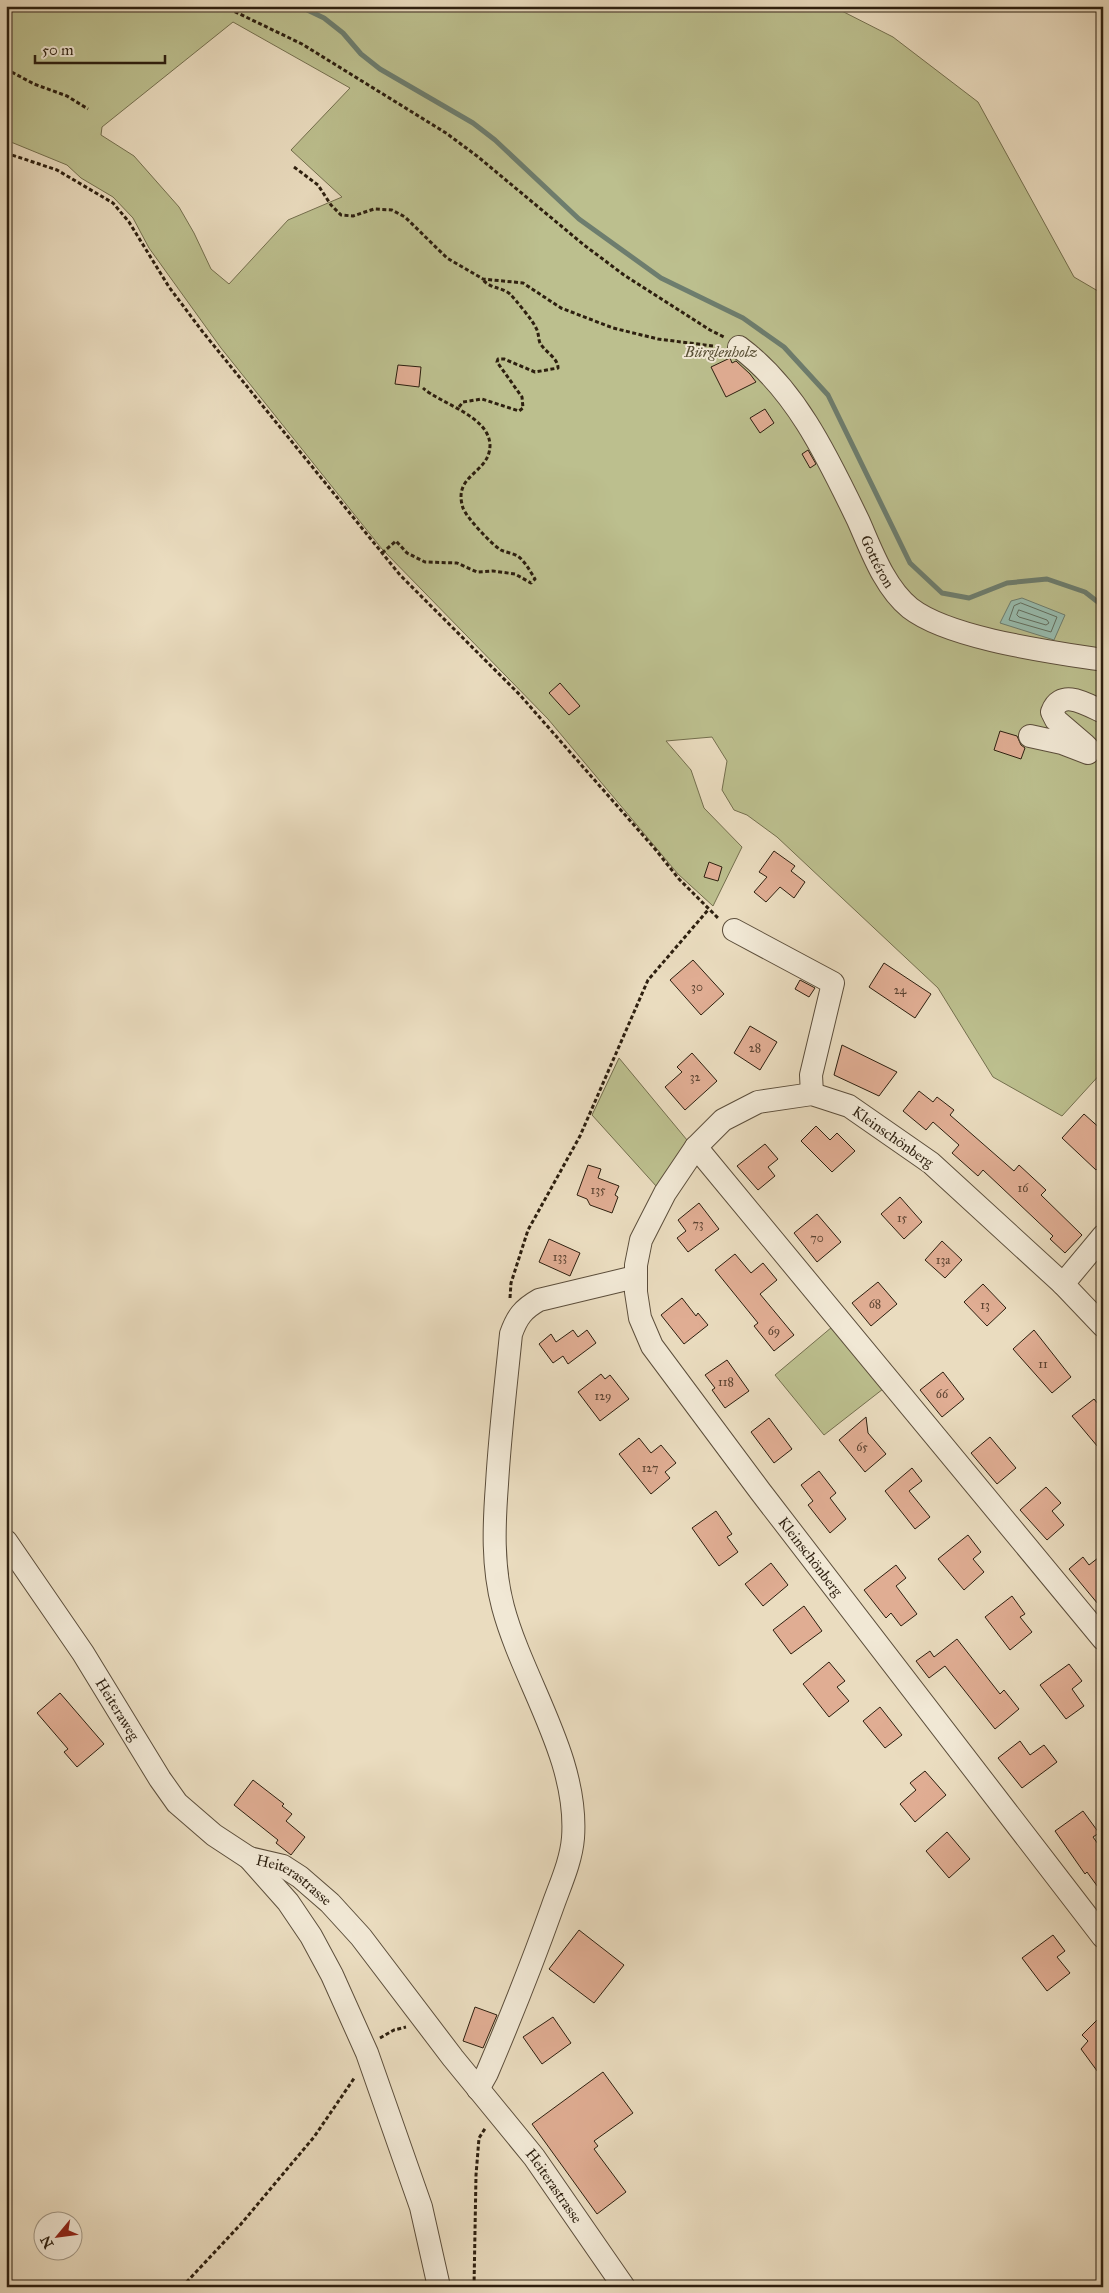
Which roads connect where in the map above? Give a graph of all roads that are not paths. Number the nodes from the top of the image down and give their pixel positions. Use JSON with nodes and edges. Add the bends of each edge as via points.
{"nodes":[{"id":1,"x":739,"y":347,"type":"road end"},
{"id":2,"x":1103,"y":660,"type":"edge"},
{"id":3,"x":1103,"y":712,"type":"edge"},
{"id":4,"x":1030,"y":736,"type":"dead end"},
{"id":5,"x":734,"y":930,"type":"dead end"},
{"id":6,"x":812,"y":1094,"type":"junction"},
{"id":7,"x":696,"y":1147,"type":"junction"},
{"id":8,"x":1103,"y":1236,"type":"edge"},
{"id":9,"x":635,"y":1277,"type":"junction"},
{"id":10,"x":1063,"y":1284,"type":"junction"},
{"id":11,"x":1103,"y":1326,"type":"edge"},
{"id":12,"x":6,"y":1541,"type":"edge"},
{"id":13,"x":1103,"y":1639,"type":"edge"},
{"id":14,"x":249,"y":1858,"type":"junction"},
{"id":15,"x":1103,"y":1937,"type":"edge"},
{"id":16,"x":478,"y":2089,"type":"junction"},
{"id":17,"x":439,"y":2287,"type":"edge"},
{"id":18,"x":624,"y":2287,"type":"edge"}],
"edges":[{"from":1,"to":2,"type":"street","name":"Gottéron","via":[[776,380],[796,405],[848,498],[886,579],[910,608],[952,629]]},
{"from":3,"to":4,"type":"street","via":[[1065,698],[1058,701],[1052,712],[1056,720],[1088,748],[1088,753]]},
{"from":5,"to":6,"type":"street","via":[[833,983],[811,1074]]},
{"from":6,"to":7,"type":"street","name":"Kleinschönberg","via":[[758,1102],[723,1120]]},
{"from":6,"to":10,"type":"street","name":"Kleinschönberg","via":[[849,1106],[931,1163]]},
{"from":7,"to":9,"type":"street","name":"Kleinschönberg","via":[[665,1193],[641,1240]]},
{"from":7,"to":13,"type":"street"},
{"from":8,"to":10,"type":"street"},
{"from":9,"to":15,"type":"street","name":"Kleinschönberg","via":[[640,1318],[652,1346]]},
{"from":9,"to":16,"type":"street","via":[[539,1300],[517,1316],[511,1334],[494,1524],[496,1568],[513,1639],[568,1779],[574,1813],[573,1840],[546,1927],[488,2074]]},
{"from":10,"to":11,"type":"street","name":"Kleinschönberg"},
{"from":12,"to":14,"type":"street","name":"Heiteraweg","via":[[83,1653],[177,1803],[214,1835]]},
{"from":14,"to":16,"type":"street","name":"Heiterastrasse","via":[[283,1866],[315,1888],[361,1938]]},
{"from":14,"to":17,"type":"street","name":"Heiterastrasse","via":[[288,1902],[312,1936],[367,2053],[420,2206]]},
{"from":16,"to":18,"type":"street","name":"Heiterastrasse","via":[[540,2165]]}]}
